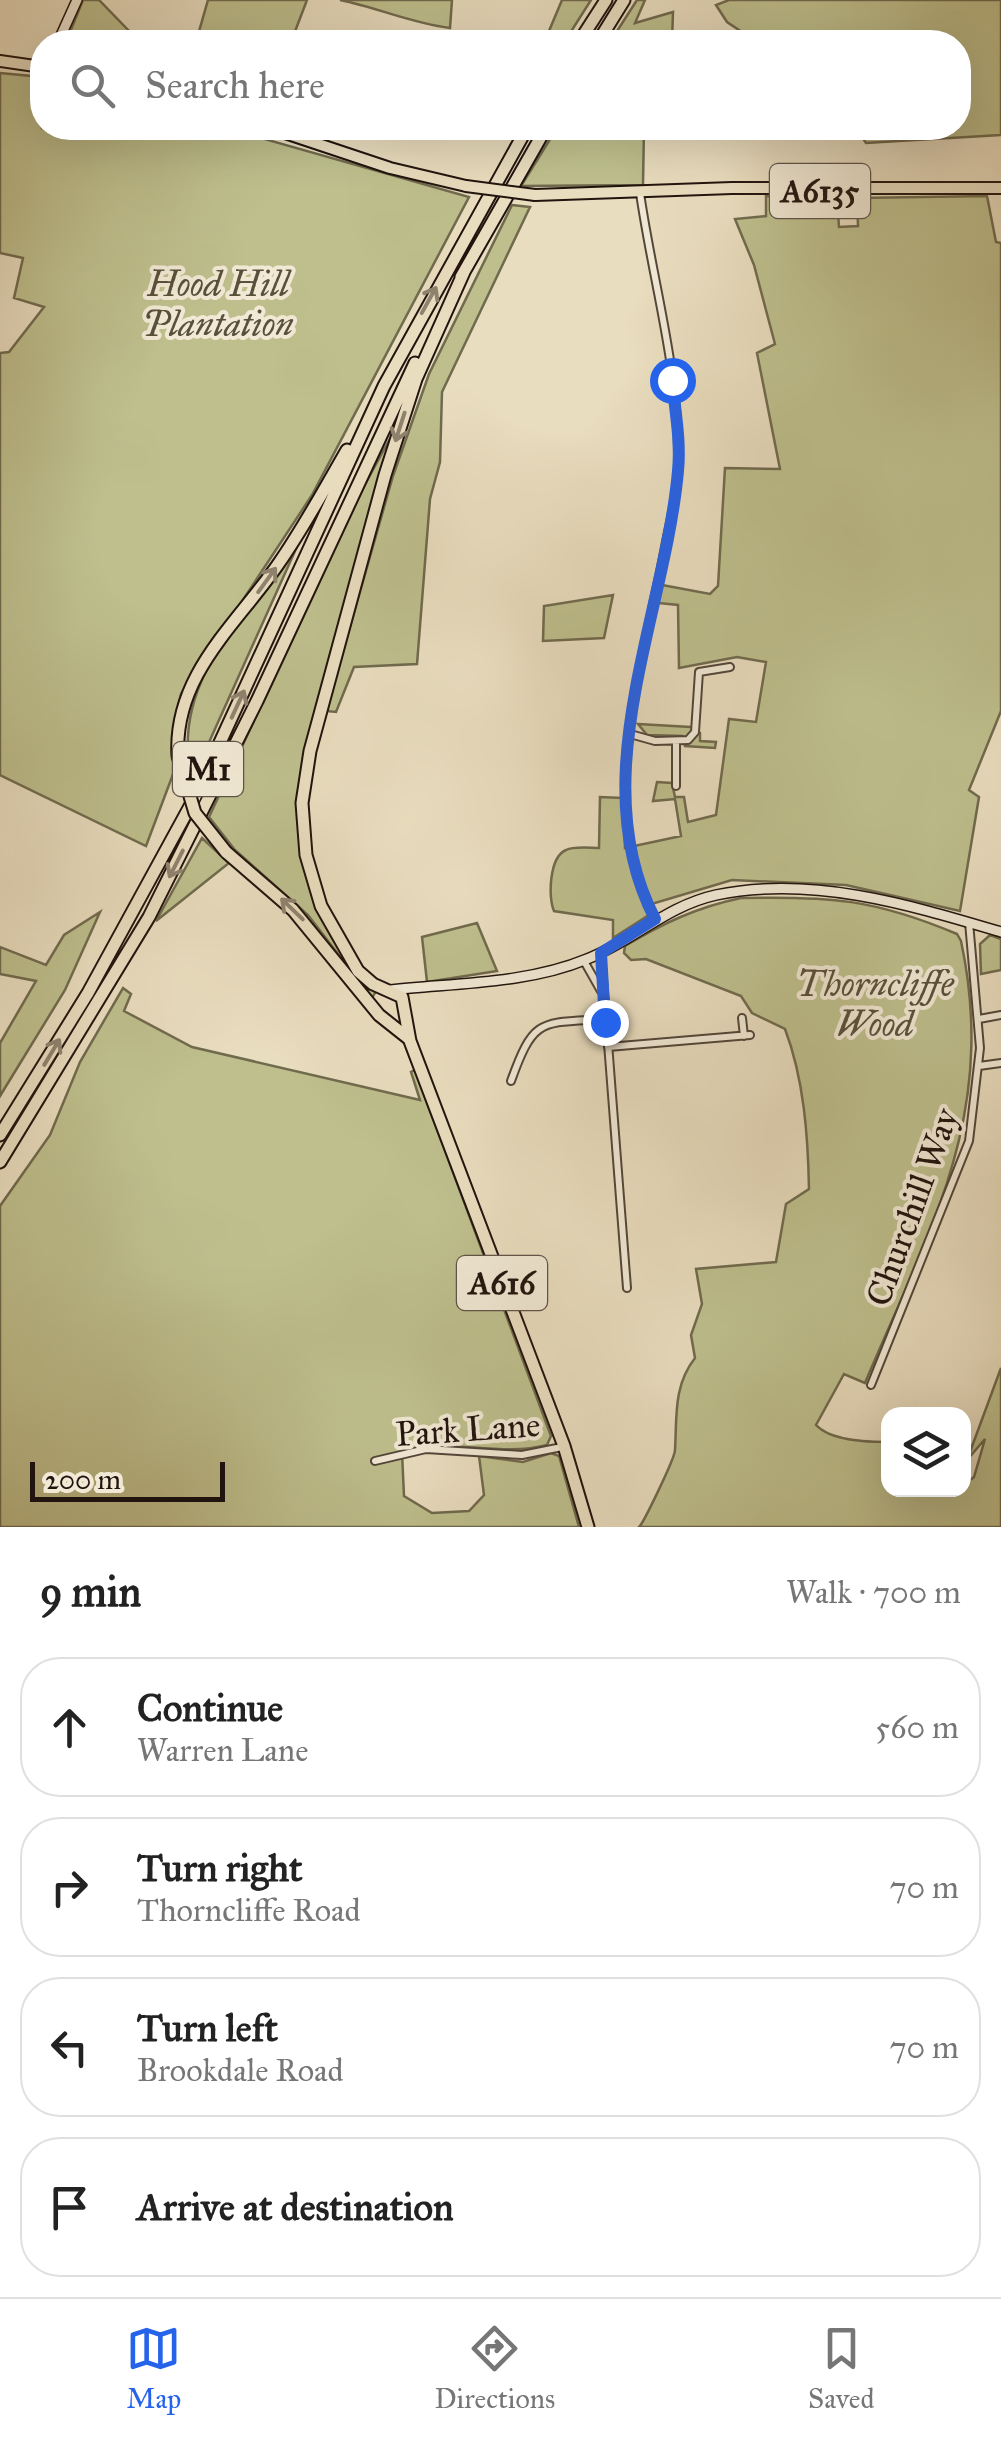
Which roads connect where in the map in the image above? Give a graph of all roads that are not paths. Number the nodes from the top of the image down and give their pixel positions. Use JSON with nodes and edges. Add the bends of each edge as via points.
{"nodes":[{"id":1,"x":77,"y":0,"type":"edge"},
{"id":2,"x":606,"y":0,"type":"edge"},
{"id":3,"x":624,"y":0,"type":"edge"},
{"id":4,"x":63,"y":30,"type":"edge"},
{"id":5,"x":587,"y":30,"type":"edge"},
{"id":6,"x":605,"y":30,"type":"edge"},
{"id":7,"x":0,"y":61,"type":"edge"},
{"id":8,"x":30,"y":66,"type":"edge"},
{"id":9,"x":306,"y":140,"type":"edge"},
{"id":10,"x":520,"y":140,"type":"edge"},
{"id":11,"x":539,"y":140,"type":"edge"},
{"id":12,"x":1001,"y":188,"type":"edge"},
{"id":13,"x":640,"y":193,"type":"junction"},
{"id":14,"x":464,"y":272,"type":"junction"},
{"id":15,"x":384,"y":386,"type":"junction"},
{"id":16,"x":730,"y":666,"type":"dead end"},
{"id":17,"x":630,"y":734,"type":"junction"},
{"id":18,"x":676,"y":743,"type":"junction"},
{"id":19,"x":676,"y":786,"type":"dead end"},
{"id":20,"x":655,"y":919,"type":"junction"},
{"id":21,"x":969,"y":922,"type":"junction"},
{"id":22,"x":1001,"y":932,"type":"edge"},
{"id":23,"x":601,"y":953,"type":"junction"},
{"id":24,"x":584,"y":961,"type":"junction"},
{"id":25,"x":423,"y":988,"type":"junction"},
{"id":26,"x":389,"y":990,"type":"junction"},
{"id":27,"x":604,"y":997,"type":"junction"},
{"id":28,"x":404,"y":1007,"type":"junction"},
{"id":29,"x":376,"y":1011,"type":"junction"},
{"id":30,"x":1001,"y":1015,"type":"edge"},
{"id":31,"x":742,"y":1018,"type":"dead end"},
{"id":32,"x":979,"y":1018,"type":"junction"},
{"id":33,"x":389,"y":1020,"type":"junction"},
{"id":34,"x":605,"y":1020,"type":"junction"},
{"id":35,"x":410,"y":1042,"type":"junction"},
{"id":36,"x":608,"y":1047,"type":"junction"},
{"id":37,"x":1001,"y":1063,"type":"edge"},
{"id":38,"x":979,"y":1066,"type":"junction"},
{"id":39,"x":511,"y":1081,"type":"dead end"},
{"id":40,"x":0,"y":1135,"type":"edge"},
{"id":41,"x":0,"y":1162,"type":"edge"},
{"id":42,"x":627,"y":1288,"type":"dead end"},
{"id":43,"x":871,"y":1385,"type":"dead end"},
{"id":44,"x":564,"y":1446,"type":"junction"},
{"id":45,"x":375,"y":1461,"type":"dead end"},
{"id":46,"x":588,"y":1527,"type":"edge"}],
"edges":[{"from":1,"to":4,"type":"street"},
{"from":2,"to":5,"type":"highway"},
{"from":3,"to":6,"type":"highway"},
{"from":7,"to":8,"type":"main road"},
{"from":9,"to":13,"type":"main road","number":"A6135","bridge":true,"via":[[466,186],[535,195]]},
{"from":15,"to":10,"type":"highway","number":"M1","one_way":true},
{"from":11,"to":14,"type":"highway","number":"M1"},
{"from":12,"to":13,"type":"main road","number":"A6135"},
{"from":13,"to":17,"type":"street","via":[[668,346],[678,466]]},
{"from":14,"to":26,"type":"highway","number":"M1","one_way":true,"via":[[416,379],[385,475],[310,751],[302,803],[306,854],[321,906],[358,970]]},
{"from":14,"to":41,"type":"highway","number":"M1","one_way":true,"via":[[149,917]]},
{"from":29,"to":15,"type":"highway","number":"M1","one_way":true,"bridge":true,"via":[[311,928],[226,852],[196,812],[178,756],[180,719],[196,673],[299,533]]},
{"from":40,"to":15,"type":"highway","number":"M1","one_way":true,"via":[[88,993],[194,799]]},
{"from":16,"to":18,"type":"street","via":[[700,672],[695,732]]},
{"from":17,"to":18,"type":"street"},
{"from":17,"to":20,"type":"street","via":[[629,848]]},
{"from":18,"to":19,"type":"street"},
{"from":20,"to":21,"type":"street","via":[[721,894],[806,890]]},
{"from":20,"to":23,"type":"street"},
{"from":21,"to":22,"type":"street"},
{"from":21,"to":32,"type":"street","name":"Churchill Way"},
{"from":23,"to":24,"type":"street"},
{"from":23,"to":27,"type":"street"},
{"from":24,"to":25,"type":"street"},
{"from":24,"to":27,"type":"street"},
{"from":25,"to":26,"type":"street"},
{"from":25,"to":28,"type":"street"},
{"from":26,"to":28,"type":"highway","number":"A616","via":[[402,997]]},
{"from":26,"to":29,"type":"highway","via":[[376,1000]]},
{"from":27,"to":34,"type":"street"},
{"from":28,"to":33,"type":"highway"},
{"from":28,"to":35,"type":"highway","number":"A616"},
{"from":29,"to":33,"type":"highway","number":"A616"},
{"from":30,"to":32,"type":"street"},
{"from":31,"to":36,"type":"street","via":[[747,1036]]},
{"from":32,"to":38,"type":"street","name":"Churchill Way"},
{"from":33,"to":35,"type":"highway","number":"A616"},
{"from":34,"to":36,"type":"street"},
{"from":34,"to":39,"type":"street","via":[[538,1027],[526,1039]]},
{"from":35,"to":44,"type":"highway","number":"A616"},
{"from":36,"to":42,"type":"street"},
{"from":37,"to":38,"type":"street"},
{"from":38,"to":43,"type":"street","name":"Churchill Way","via":[[969,1141]]},
{"from":44,"to":45,"type":"street","name":"Park Lane","via":[[522,1455],[426,1449]]},
{"from":44,"to":46,"type":"highway","number":"A616"}]}
